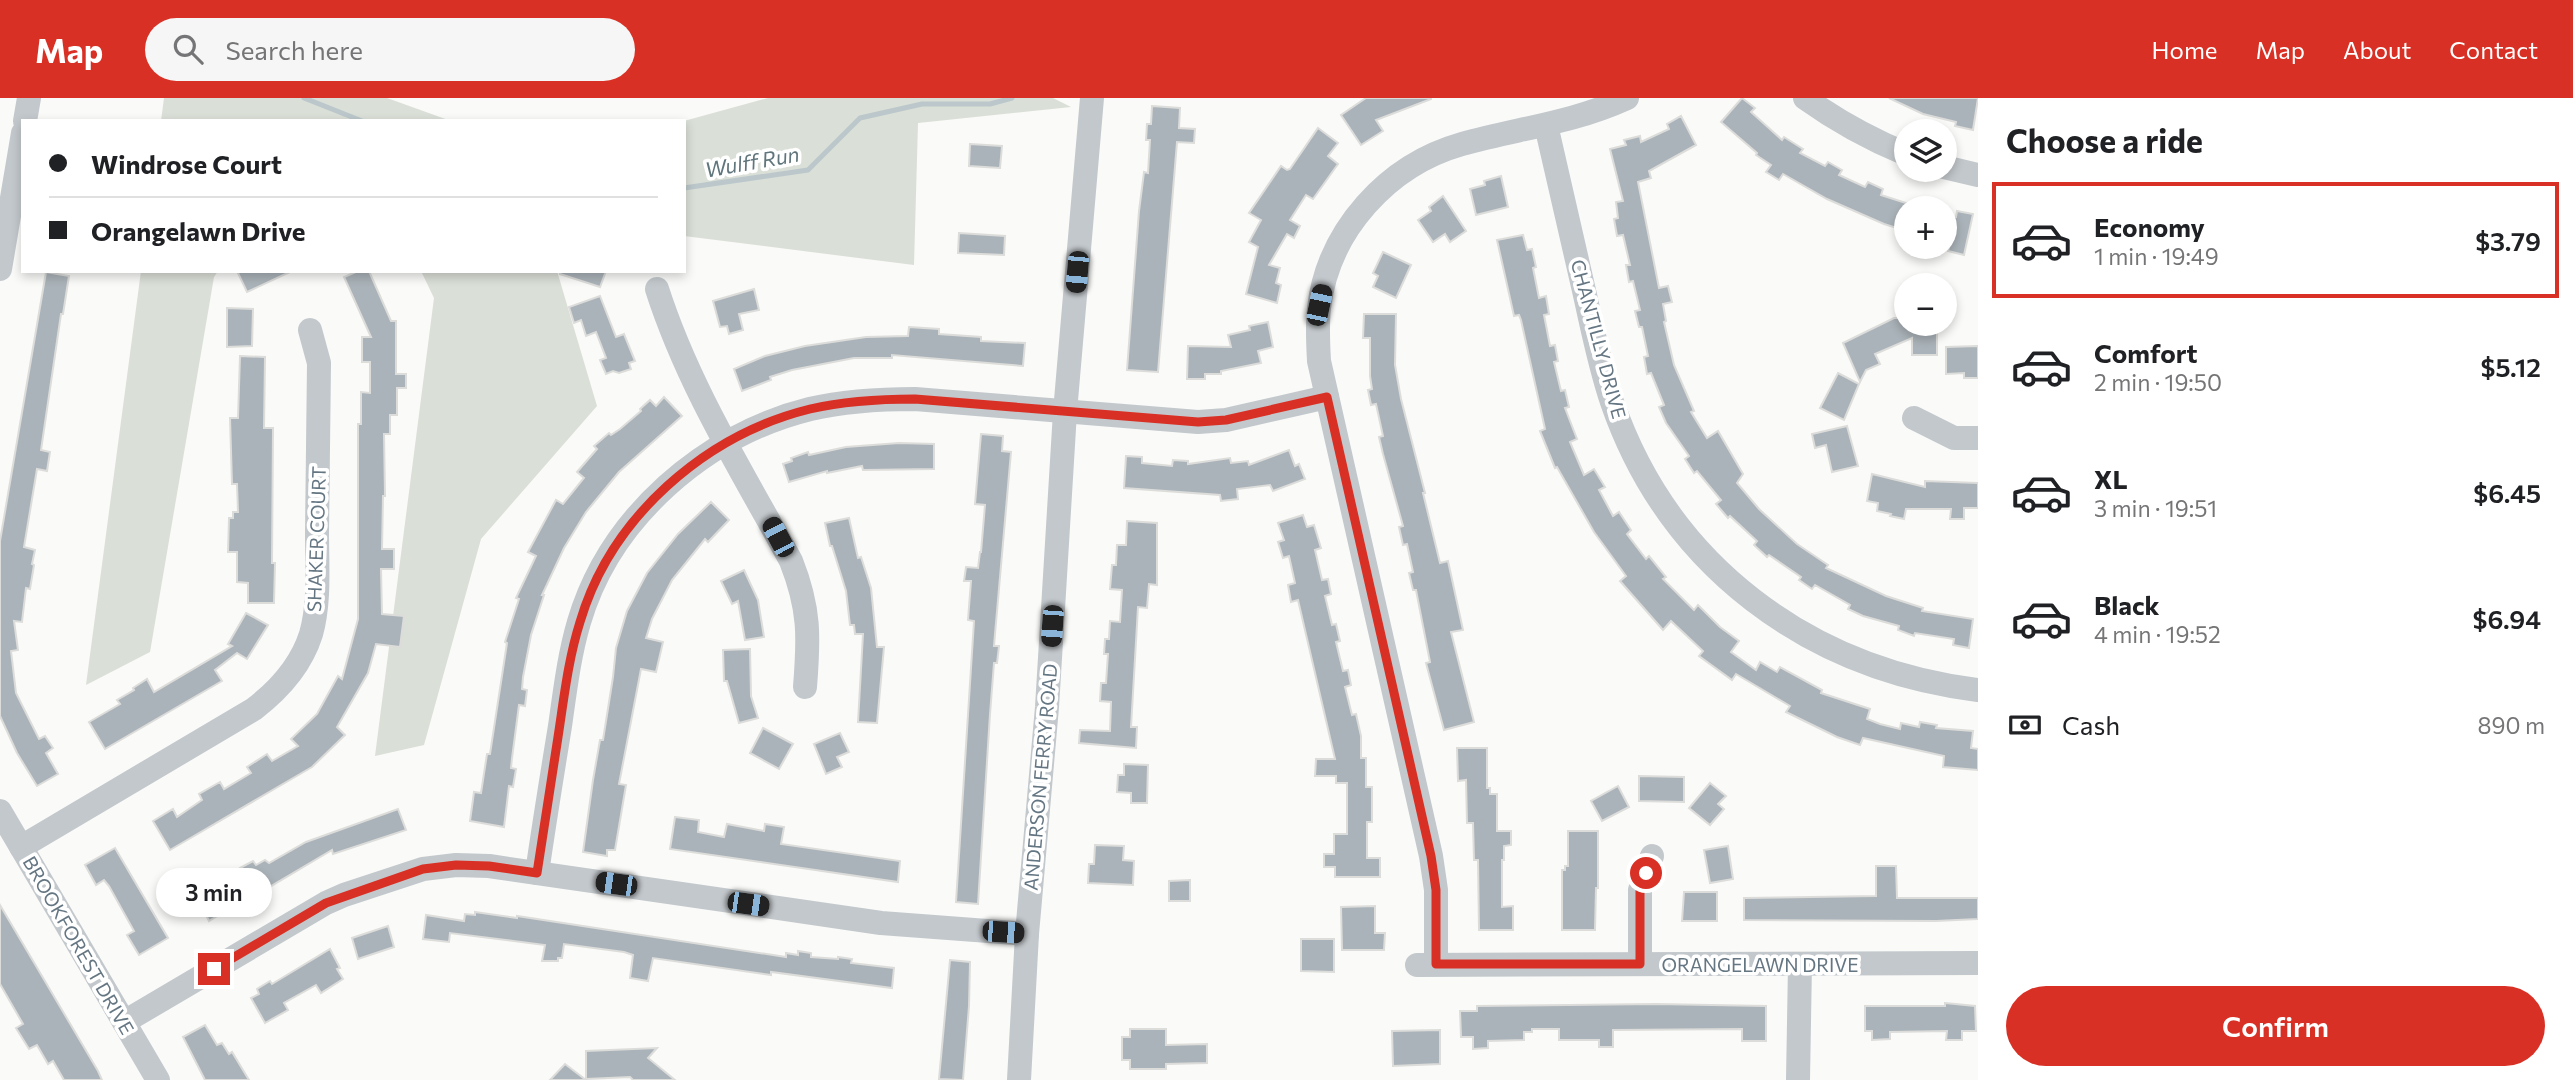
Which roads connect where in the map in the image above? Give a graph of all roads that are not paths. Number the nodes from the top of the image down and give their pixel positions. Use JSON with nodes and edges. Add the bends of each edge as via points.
{"nodes":[{"id":1,"x":29,"y":98,"type":"edge"},
{"id":2,"x":1092,"y":98,"type":"edge"},
{"id":3,"x":1627,"y":98,"type":"edge"},
{"id":4,"x":1805,"y":98,"type":"edge"},
{"id":5,"x":25,"y":119,"type":"edge"},
{"id":6,"x":1546,"y":124,"type":"junction"},
{"id":7,"x":21,"y":145,"type":"edge"},
{"id":8,"x":1894,"y":149,"type":"edge"},
{"id":9,"x":1957,"y":170,"type":"edge"},
{"id":10,"x":1978,"y":175,"type":"edge"},
{"id":11,"x":0,"y":269,"type":"edge"},
{"id":12,"x":657,"y":289,"type":"dead end"},
{"id":13,"x":310,"y":330,"type":"dead end"},
{"id":14,"x":1327,"y":397,"type":"junction"},
{"id":15,"x":1065,"y":412,"type":"junction"},
{"id":16,"x":1914,"y":418,"type":"dead end"},
{"id":17,"x":1978,"y":438,"type":"edge"},
{"id":18,"x":726,"y":442,"type":"junction"},
{"id":19,"x":805,"y":687,"type":"dead end"},
{"id":20,"x":1978,"y":690,"type":"edge"},
{"id":21,"x":0,"y":811,"type":"edge"},
{"id":22,"x":21,"y":847,"type":"junction"},
{"id":23,"x":1652,"y":856,"type":"dead end"},
{"id":24,"x":537,"y":873,"type":"junction"},
{"id":25,"x":1027,"y":934,"type":"junction"},
{"id":26,"x":1978,"y":963,"type":"edge"},
{"id":27,"x":1640,"y":964,"type":"junction"},
{"id":28,"x":1800,"y":964,"type":"junction"},
{"id":29,"x":124,"y":1022,"type":"junction"},
{"id":30,"x":158,"y":1080,"type":"edge"},
{"id":31,"x":1020,"y":1080,"type":"edge"},
{"id":32,"x":1798,"y":1080,"type":"edge"}],
"edges":[{"from":1,"to":5,"type":"street"},
{"from":2,"to":15,"type":"street","name":"ANDERSON FERRY ROAD"},
{"from":3,"to":6,"type":"street","via":[[1571,120]]},
{"from":4,"to":8,"type":"street"},
{"from":6,"to":14,"type":"street","via":[[1431,155],[1402,171],[1361,209],[1332,258],[1319,305],[1319,361]]},
{"from":6,"to":20,"type":"street","name":"CHANTILLY DRIVE","via":[[1612,402],[1651,486],[1678,525],[1757,603],[1828,648],[1906,677]]},
{"from":7,"to":11,"type":"street"},
{"from":9,"to":10,"type":"street"},
{"from":12,"to":18,"type":"street","via":[[686,367]]},
{"from":13,"to":22,"type":"street","name":"SHAKER COURT","via":[[319,363],[317,594],[302,656],[273,694],[254,709]]},
{"from":14,"to":15,"type":"street","via":[[1198,422]]},
{"from":14,"to":27,"type":"street","name":"ORANGELAWN DRIVE","via":[[1431,856],[1436,890],[1427,965]]},
{"from":15,"to":18,"type":"street","via":[[874,399],[779,418]]},
{"from":15,"to":25,"type":"street","name":"ANDERSON FERRY ROAD"},
{"from":16,"to":17,"type":"street","via":[[1954,438]]},
{"from":18,"to":19,"type":"street","via":[[801,585],[809,633]]},
{"from":18,"to":24,"type":"street","via":[[677,477],[634,521],[592,590],[570,660]]},
{"from":21,"to":22,"type":"street","name":"BROOKFOREST DRIVE"},
{"from":22,"to":29,"type":"street","name":"BROOKFOREST DRIVE"},
{"from":23,"to":27,"type":"street","via":[[1640,890]]},
{"from":24,"to":25,"type":"street","via":[[881,923]]},
{"from":24,"to":29,"type":"street","via":[[456,865],[423,869],[344,895]]},
{"from":25,"to":31,"type":"street","name":"ANDERSON FERRY ROAD"},
{"from":26,"to":28,"type":"street","name":"ORANGELAWN DRIVE"},
{"from":27,"to":28,"type":"street","name":"ORANGELAWN DRIVE"},
{"from":28,"to":32,"type":"street"},
{"from":29,"to":30,"type":"street","name":"BROOKFOREST DRIVE"}]}
